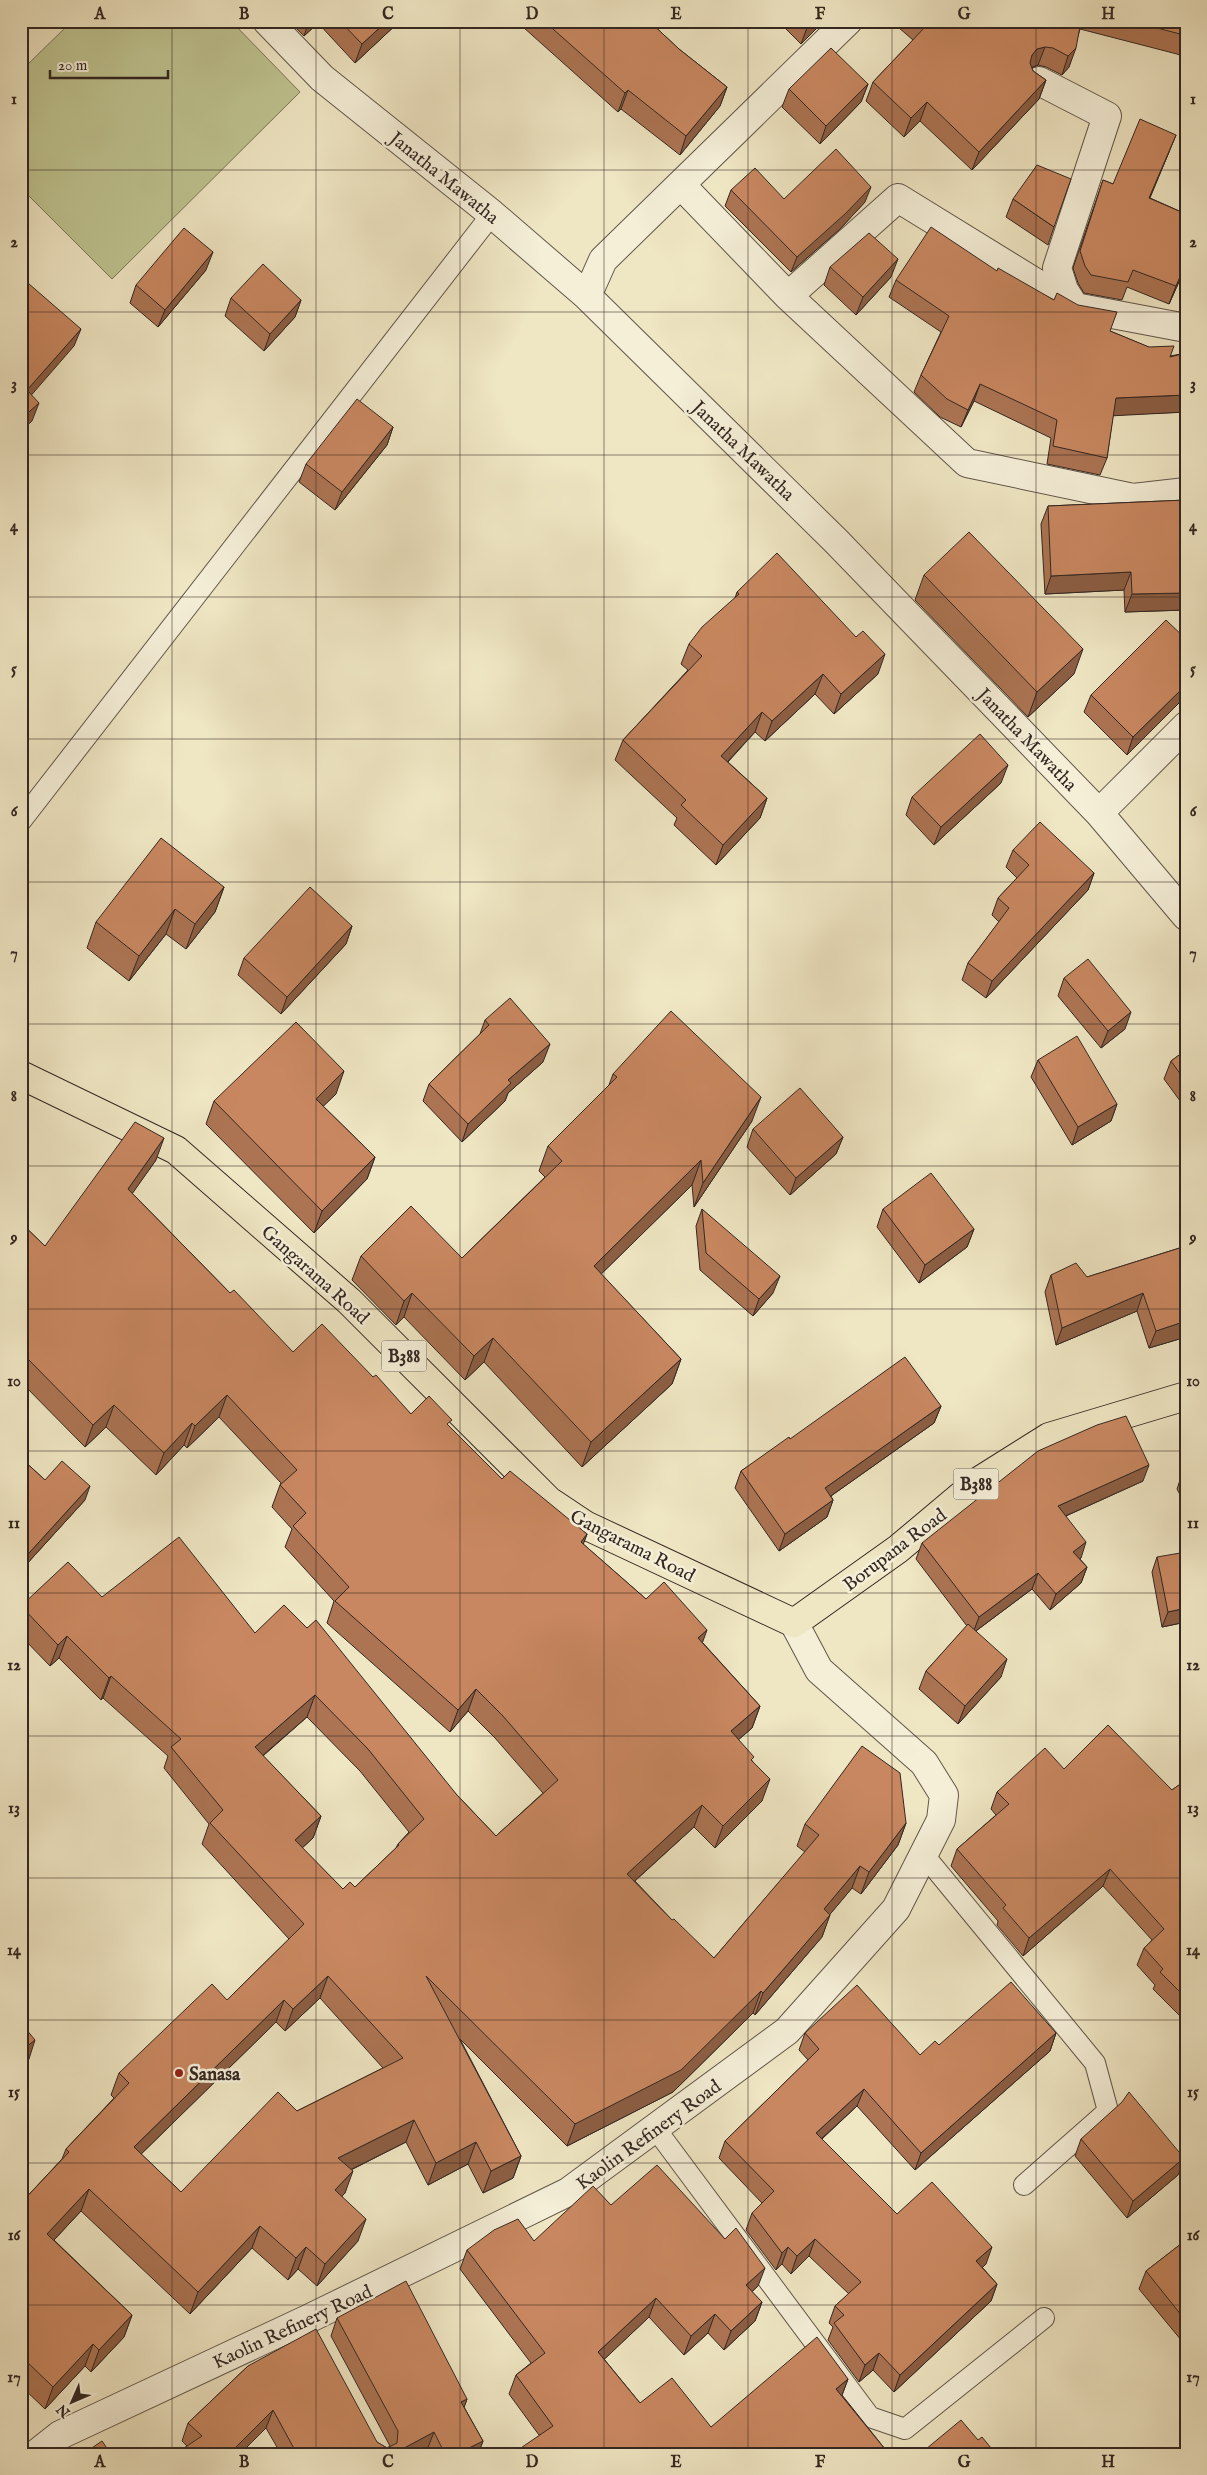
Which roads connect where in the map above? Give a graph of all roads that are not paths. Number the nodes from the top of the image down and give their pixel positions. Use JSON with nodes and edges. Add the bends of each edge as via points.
{"nodes":[{"id":1,"x":267,"y":21,"type":"edge"},
{"id":2,"x":848,"y":21,"type":"edge"},
{"id":3,"x":1039,"y":81,"type":"edge"},
{"id":4,"x":681,"y":185,"type":"junction"},
{"id":5,"x":492,"y":214,"type":"junction"},
{"id":6,"x":587,"y":296,"type":"junction"},
{"id":7,"x":788,"y":296,"type":"junction"},
{"id":8,"x":1075,"y":307,"type":"junction"},
{"id":9,"x":1186,"y":328,"type":"edge"},
{"id":10,"x":1186,"y":492,"type":"edge"},
{"id":11,"x":1186,"y":726,"type":"edge"},
{"id":12,"x":1099,"y":813,"type":"junction"},
{"id":13,"x":21,"y":821,"type":"edge"},
{"id":14,"x":1186,"y":916,"type":"edge"},
{"id":15,"x":21,"y":1075,"type":"edge"},
{"id":16,"x":1186,"y":1396,"type":"edge"},
{"id":17,"x":794,"y":1623,"type":"junction"},
{"id":18,"x":924,"y":1855,"type":"junction"},
{"id":19,"x":655,"y":2128,"type":"junction"},
{"id":20,"x":1024,"y":2185,"type":"dead end"},
{"id":21,"x":1044,"y":2318,"type":"dead end"},
{"id":22,"x":36,"y":2454,"type":"edge"}],
"edges":[{"from":1,"to":5,"type":"street","name":"Janatha Mawatha","via":[[322,78]]},
{"from":2,"to":4,"type":"street"},
{"from":3,"to":8,"type":"street","via":[[1106,116],[1057,268],[1064,290]]},
{"from":4,"to":6,"type":"street","via":[[603,260]]},
{"from":4,"to":7,"type":"street"},
{"from":5,"to":6,"type":"street","name":"Janatha Mawatha"},
{"from":5,"to":13,"type":"lane"},
{"from":6,"to":12,"type":"street","name":"Janatha Mawatha","via":[[836,541]]},
{"from":7,"to":8,"type":"street","via":[[898,198]]},
{"from":7,"to":10,"type":"street","via":[[967,463],[1134,498]]},
{"from":8,"to":9,"type":"street"},
{"from":11,"to":12,"type":"street"},
{"from":12,"to":14,"type":"street","name":"Janatha Mawatha"},
{"from":15,"to":17,"type":"main road","name":"Gangarama Road","number":"B388","via":[[176,1150],[349,1301],[549,1501],[586,1525]]},
{"from":16,"to":17,"type":"main road","name":"Borupana Road","number":"B388","via":[[1049,1437],[980,1481],[898,1549]]},
{"from":17,"to":18,"type":"street","name":"Kaolin Refinery Road","via":[[819,1670],[924,1763],[944,1795],[941,1820]]},
{"from":18,"to":19,"type":"street","name":"Kaolin Refinery Road","via":[[896,1909],[787,2032]]},
{"from":18,"to":20,"type":"lane","via":[[1095,2063],[1108,2111]]},
{"from":19,"to":21,"type":"lane","via":[[870,2417],[905,2429]]},
{"from":19,"to":22,"type":"street","name":"Kaolin Refinery Road","via":[[568,2192],[313,2328],[60,2435]]}]}
